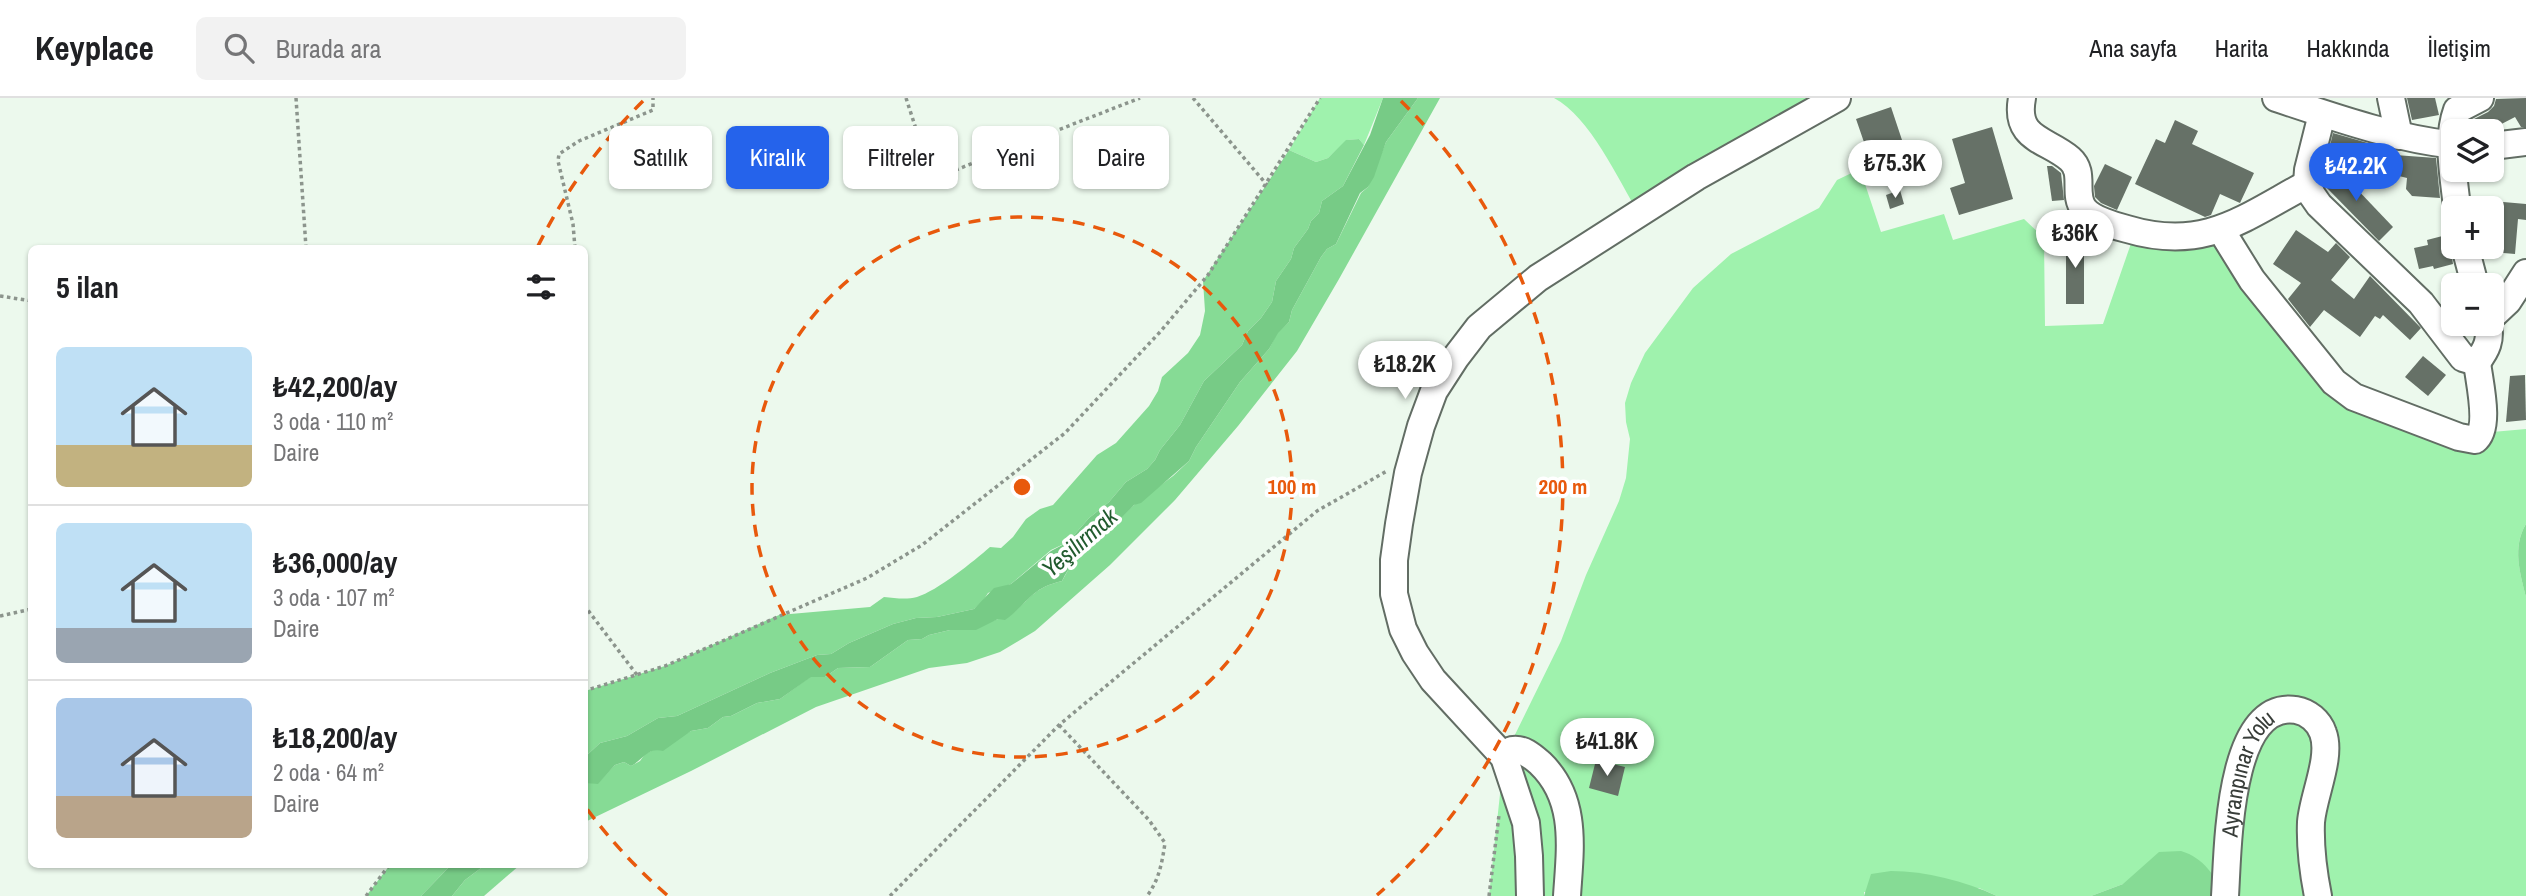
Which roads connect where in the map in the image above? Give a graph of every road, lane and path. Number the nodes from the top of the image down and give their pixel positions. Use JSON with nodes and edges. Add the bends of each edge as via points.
{"nodes":[{"id":1,"x":296,"y":98,"type":"edge"},
{"id":2,"x":653,"y":98,"type":"edge"},
{"id":3,"x":906,"y":98,"type":"edge"},
{"id":4,"x":1139,"y":98,"type":"edge"},
{"id":5,"x":1193,"y":98,"type":"edge"},
{"id":6,"x":1320,"y":98,"type":"edge"},
{"id":7,"x":1837,"y":98,"type":"edge"},
{"id":8,"x":2022,"y":98,"type":"edge"},
{"id":9,"x":2276,"y":98,"type":"edge"},
{"id":10,"x":2391,"y":98,"type":"edge"},
{"id":11,"x":2480,"y":98,"type":"edge"},
{"id":12,"x":2310,"y":106,"type":"edge"},
{"id":13,"x":2454,"y":119,"type":"edge"},
{"id":14,"x":2399,"y":135,"type":"junction"},
{"id":15,"x":2526,"y":142,"type":"edge"},
{"id":16,"x":2441,"y":143,"type":"edge"},
{"id":17,"x":2504,"y":145,"type":"edge"},
{"id":18,"x":2306,"y":184,"type":"junction"},
{"id":19,"x":1267,"y":185,"type":"junction"},
{"id":20,"x":2221,"y":230,"type":"junction"},
{"id":21,"x":306,"y":245,"type":"edge"},
{"id":22,"x":575,"y":245,"type":"edge"},
{"id":23,"x":2526,"y":273,"type":"edge"},
{"id":24,"x":0,"y":296,"type":"edge"},
{"id":25,"x":28,"y":300,"type":"edge"},
{"id":26,"x":2504,"y":306,"type":"edge"},
{"id":27,"x":2488,"y":336,"type":"edge"},
{"id":28,"x":2477,"y":362,"type":"junction"},
{"id":29,"x":1411,"y":461,"type":"junction"},
{"id":30,"x":28,"y":610,"type":"edge"},
{"id":31,"x":588,"y":610,"type":"edge"},
{"id":32,"x":0,"y":616,"type":"edge"},
{"id":33,"x":637,"y":675,"type":"junction"},
{"id":34,"x":588,"y":690,"type":"edge"},
{"id":35,"x":1059,"y":725,"type":"junction"},
{"id":36,"x":1504,"y":758,"type":"junction"},
{"id":37,"x":1500,"y":804,"type":"dead end"},
{"id":38,"x":387,"y":868,"type":"edge"},
{"id":39,"x":366,"y":896,"type":"edge"},
{"id":40,"x":890,"y":896,"type":"edge"},
{"id":41,"x":1147,"y":896,"type":"edge"},
{"id":42,"x":1489,"y":896,"type":"edge"},
{"id":43,"x":1530,"y":896,"type":"edge"},
{"id":44,"x":1567,"y":896,"type":"edge"},
{"id":45,"x":2225,"y":896,"type":"edge"},
{"id":46,"x":2318,"y":896,"type":"edge"}],
"edges":[{"from":1,"to":21,"type":"path"},
{"from":2,"to":22,"type":"path","via":[[653,110],[559,154]]},
{"from":3,"to":4,"type":"path","via":[[925,157],[938,170],[953,172]]},
{"from":5,"to":19,"type":"path"},
{"from":6,"to":19,"type":"path"},
{"from":7,"to":29,"type":"street","via":[[1696,177],[1538,278],[1479,327],[1434,391]]},
{"from":8,"to":20,"type":"street","via":[[2027,132],[2075,163],[2080,201],[2086,211],[2115,226],[2165,237]]},
{"from":9,"to":12,"type":"street"},
{"from":10,"to":14,"type":"street"},
{"from":11,"to":13,"type":"street","via":[[2457,110]]},
{"from":12,"to":14,"type":"street"},
{"from":12,"to":18,"type":"street"},
{"from":14,"to":16,"type":"street"},
{"from":15,"to":17,"type":"street"},
{"from":18,"to":20,"type":"street"},
{"from":18,"to":28,"type":"street","via":[[2319,205],[2421,303],[2463,358]]},
{"from":19,"to":33,"type":"path","via":[[1208,275],[1160,332],[1065,433],[972,507],[867,578]]},
{"from":20,"to":28,"type":"street","via":[[2252,280],[2334,382],[2354,397],[2475,440],[2481,433],[2483,415]]},
{"from":23,"to":26,"type":"street"},
{"from":24,"to":25,"type":"path"},
{"from":27,"to":28,"type":"street"},
{"from":29,"to":35,"type":"path","via":[[1382,472],[1317,511]]},
{"from":29,"to":36,"type":"street","via":[[1394,560],[1394,594],[1403,629],[1433,680]]},
{"from":30,"to":32,"type":"path"},
{"from":31,"to":33,"type":"path"},
{"from":33,"to":34,"type":"path"},
{"from":35,"to":40,"type":"path"},
{"from":35,"to":41,"type":"path","via":[[1165,843]]},
{"from":36,"to":43,"type":"street","via":[[1526,823]]},
{"from":36,"to":44,"type":"street","via":[[1512,750],[1525,751],[1554,777],[1561,790],[1569,830]]},
{"from":37,"to":42,"type":"path"},
{"from":38,"to":39,"type":"path"},
{"from":45,"to":46,"type":"street","name":"Ayranpınar Yolu","via":[[2240,765],[2259,726],[2287,709],[2305,712],[2324,734],[2323,767],[2312,819]]}]}
